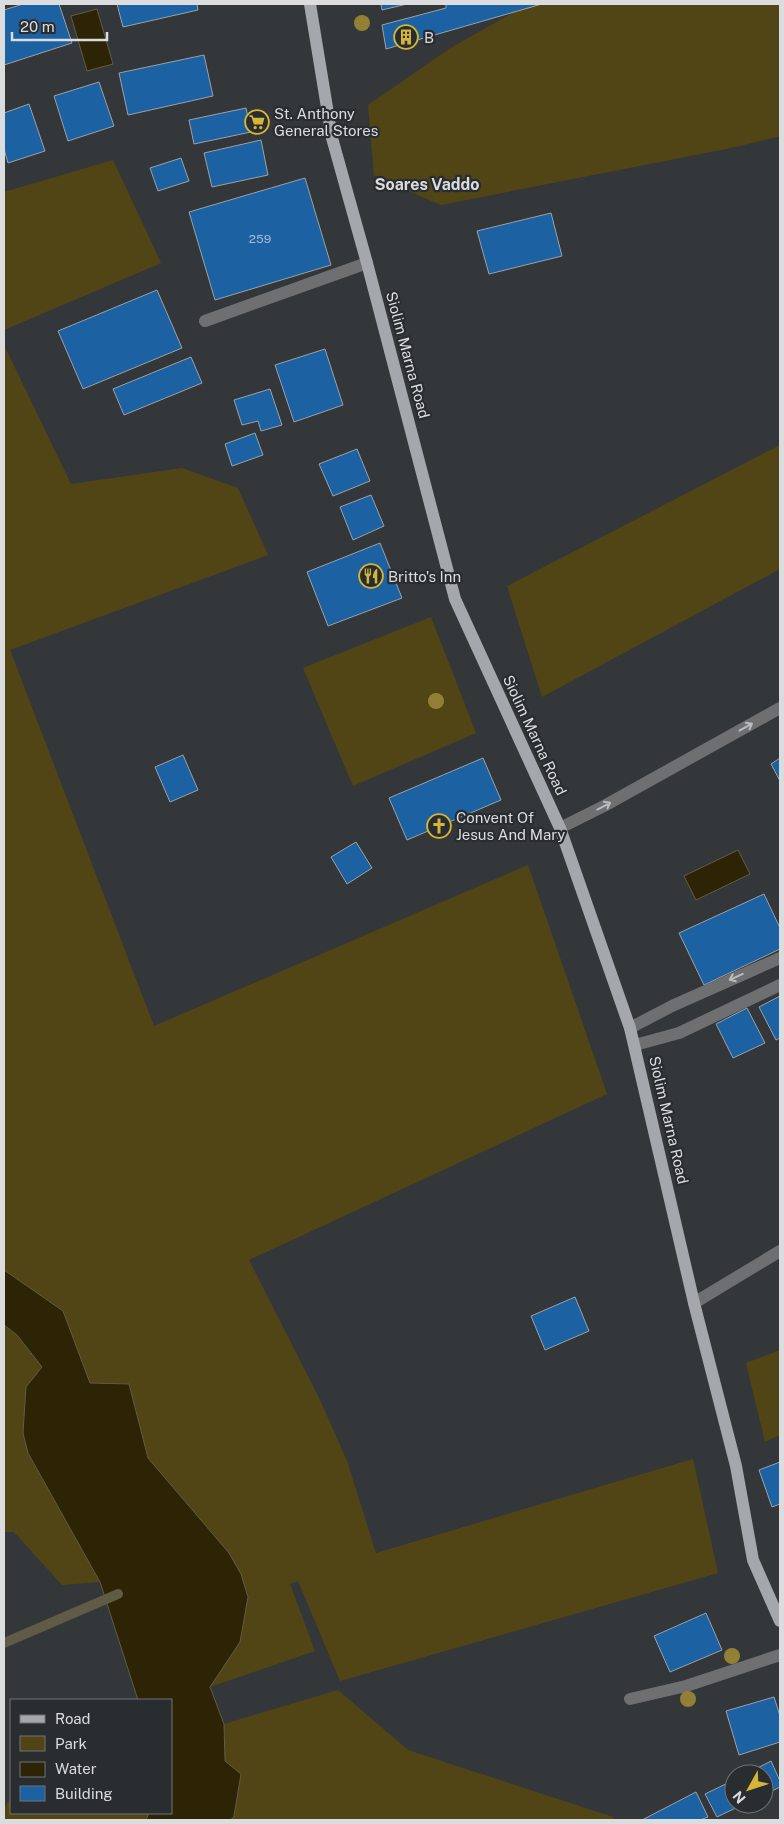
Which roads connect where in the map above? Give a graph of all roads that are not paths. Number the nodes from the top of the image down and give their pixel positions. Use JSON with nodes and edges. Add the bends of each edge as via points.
{"nodes":[{"id":1,"x":310,"y":4,"type":"edge"},
{"id":2,"x":367,"y":263,"type":"junction"},
{"id":3,"x":205,"y":321,"type":"dead end"},
{"id":4,"x":780,"y":708,"type":"edge"},
{"id":5,"x":560,"y":828,"type":"junction"},
{"id":6,"x":780,"y":958,"type":"edge"},
{"id":7,"x":780,"y":985,"type":"edge"},
{"id":8,"x":630,"y":1028,"type":"junction"},
{"id":9,"x":635,"y":1045,"type":"junction"},
{"id":10,"x":780,"y":1251,"type":"edge"},
{"id":11,"x":694,"y":1303,"type":"junction"},
{"id":12,"x":780,"y":1621,"type":"edge"},
{"id":13,"x":780,"y":1655,"type":"edge"},
{"id":14,"x":630,"y":1699,"type":"dead end"}],
"edges":[{"from":1,"to":2,"type":"main road","name":"Siolim Marna Road","via":[[332,138]]},
{"from":2,"to":3,"type":"street"},
{"from":2,"to":5,"type":"main road","name":"Siolim Marna Road","via":[[455,599]]},
{"from":5,"to":4,"type":"street","one_way":true},
{"from":5,"to":8,"type":"main road","name":"Siolim Marna Road"},
{"from":6,"to":8,"type":"street","one_way":true},
{"from":7,"to":9,"type":"street","via":[[679,1033]]},
{"from":8,"to":9,"type":"main road","name":"Siolim Marna Road"},
{"from":9,"to":11,"type":"main road","name":"Siolim Marna Road"},
{"from":10,"to":11,"type":"street"},
{"from":11,"to":12,"type":"main road","name":"Siolim Marna Road","via":[[736,1466],[753,1560]]},
{"from":13,"to":14,"type":"street","via":[[686,1686]]}]}
